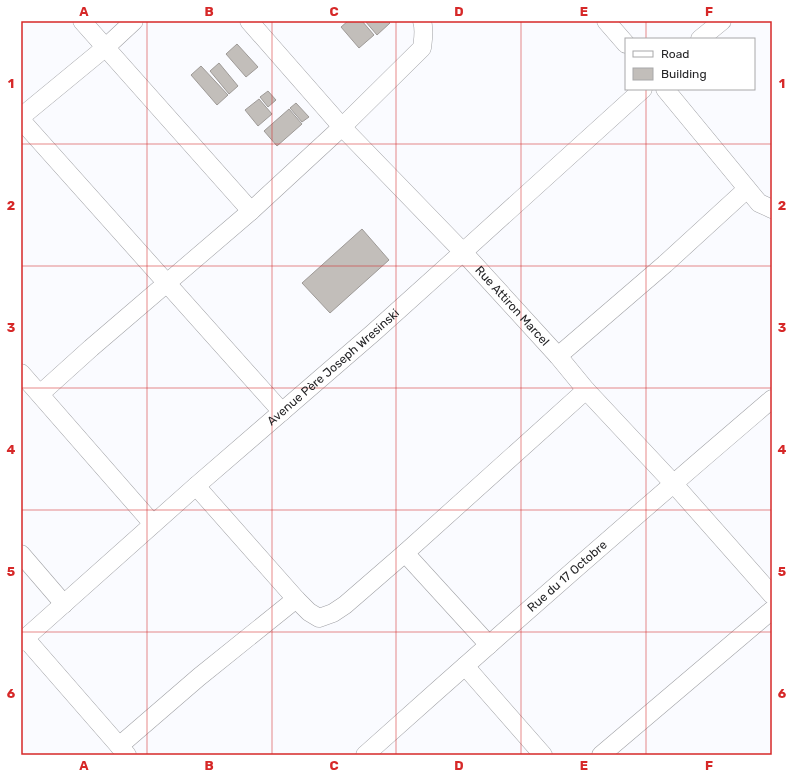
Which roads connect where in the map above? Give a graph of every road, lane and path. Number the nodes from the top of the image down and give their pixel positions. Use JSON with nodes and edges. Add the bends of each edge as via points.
{"nodes":[{"id":1,"x":82,"y":21,"type":"edge"},
{"id":2,"x":134,"y":21,"type":"edge"},
{"id":3,"x":249,"y":21,"type":"edge"},
{"id":4,"x":422,"y":21,"type":"edge"},
{"id":5,"x":606,"y":21,"type":"edge"},
{"id":6,"x":722,"y":21,"type":"edge"},
{"id":7,"x":701,"y":38,"type":"edge"},
{"id":8,"x":625,"y":43,"type":"edge"},
{"id":9,"x":106,"y":47,"type":"junction"},
{"id":10,"x":641,"y":90,"type":"edge"},
{"id":11,"x":666,"y":90,"type":"edge"},
{"id":12,"x":21,"y":117,"type":"edge"},
{"id":13,"x":21,"y":120,"type":"edge"},
{"id":14,"x":342,"y":128,"type":"junction"},
{"id":15,"x":747,"y":189,"type":"junction"},
{"id":16,"x":772,"y":209,"type":"edge"},
{"id":17,"x":251,"y":211,"type":"junction"},
{"id":18,"x":463,"y":252,"type":"junction"},
{"id":19,"x":167,"y":284,"type":"junction"},
{"id":20,"x":558,"y":356,"type":"junction"},
{"id":21,"x":21,"y":373,"type":"edge"},
{"id":22,"x":586,"y":390,"type":"junction"},
{"id":23,"x":40,"y":394,"type":"junction"},
{"id":24,"x":772,"y":399,"type":"edge"},
{"id":25,"x":282,"y":412,"type":"junction"},
{"id":26,"x":673,"y":483,"type":"junction"},
{"id":27,"x":196,"y":486,"type":"junction"},
{"id":28,"x":153,"y":524,"type":"junction"},
{"id":29,"x":405,"y":553,"type":"junction"},
{"id":30,"x":21,"y":554,"type":"edge"},
{"id":31,"x":772,"y":595,"type":"edge"},
{"id":32,"x":296,"y":599,"type":"junction"},
{"id":33,"x":64,"y":604,"type":"junction"},
{"id":34,"x":772,"y":610,"type":"edge"},
{"id":35,"x":23,"y":640,"type":"edge"},
{"id":36,"x":490,"y":645,"type":"junction"},
{"id":37,"x":465,"y":666,"type":"junction"},
{"id":38,"x":123,"y":751,"type":"edge"},
{"id":39,"x":365,"y":755,"type":"edge"},
{"id":40,"x":543,"y":755,"type":"edge"},
{"id":41,"x":601,"y":755,"type":"edge"}],
"edges":[{"from":1,"to":9,"type":"street"},
{"from":2,"to":9,"type":"street"},
{"from":3,"to":14,"type":"street","name":"Rue Attiron Marcel"},
{"from":4,"to":14,"type":"street","via":[[422,48]]},
{"from":5,"to":8,"type":"street"},
{"from":6,"to":7,"type":"street"},
{"from":9,"to":12,"type":"street"},
{"from":9,"to":17,"type":"street"},
{"from":10,"to":18,"type":"street","name":"Avenue Père Joseph Wresinski"},
{"from":11,"to":15,"type":"street"},
{"from":13,"to":19,"type":"street"},
{"from":14,"to":17,"type":"street"},
{"from":14,"to":18,"type":"street","name":"Rue Attiron Marcel"},
{"from":15,"to":16,"type":"street","via":[[758,203]]},
{"from":15,"to":20,"type":"street"},
{"from":17,"to":19,"type":"street"},
{"from":18,"to":20,"type":"street","name":"Rue Attiron Marcel"},
{"from":18,"to":25,"type":"street","name":"Avenue Père Joseph Wresinski"},
{"from":19,"to":23,"type":"street"},
{"from":19,"to":25,"type":"street"},
{"from":20,"to":22,"type":"street","name":"Rue Attiron Marcel"},
{"from":21,"to":23,"type":"street"},
{"from":22,"to":26,"type":"street","name":"Rue Attiron Marcel"},
{"from":22,"to":29,"type":"street"},
{"from":23,"to":28,"type":"street"},
{"from":24,"to":26,"type":"street","name":"Rue du 17 Octobre"},
{"from":25,"to":27,"type":"street","name":"Avenue Père Joseph Wresinski"},
{"from":26,"to":31,"type":"street","name":"Rue Attiron Marcel"},
{"from":26,"to":36,"type":"street","name":"Rue du 17 Octobre"},
{"from":27,"to":28,"type":"street","name":"Avenue Père Joseph Wresinski"},
{"from":27,"to":32,"type":"street"},
{"from":28,"to":33,"type":"street","name":"Avenue Père Joseph Wresinski"},
{"from":29,"to":32,"type":"street","via":[[333,614],[319,618]]},
{"from":29,"to":36,"type":"street"},
{"from":30,"to":33,"type":"street"},
{"from":32,"to":38,"type":"street","via":[[198,677]]},
{"from":33,"to":35,"type":"street","name":"Avenue Père Joseph Wresinski"},
{"from":34,"to":41,"type":"street"},
{"from":35,"to":38,"type":"street"},
{"from":36,"to":37,"type":"street","name":"Rue du 17 Octobre"},
{"from":37,"to":39,"type":"street","name":"Rue du 17 Octobre"},
{"from":37,"to":40,"type":"street"}]}
